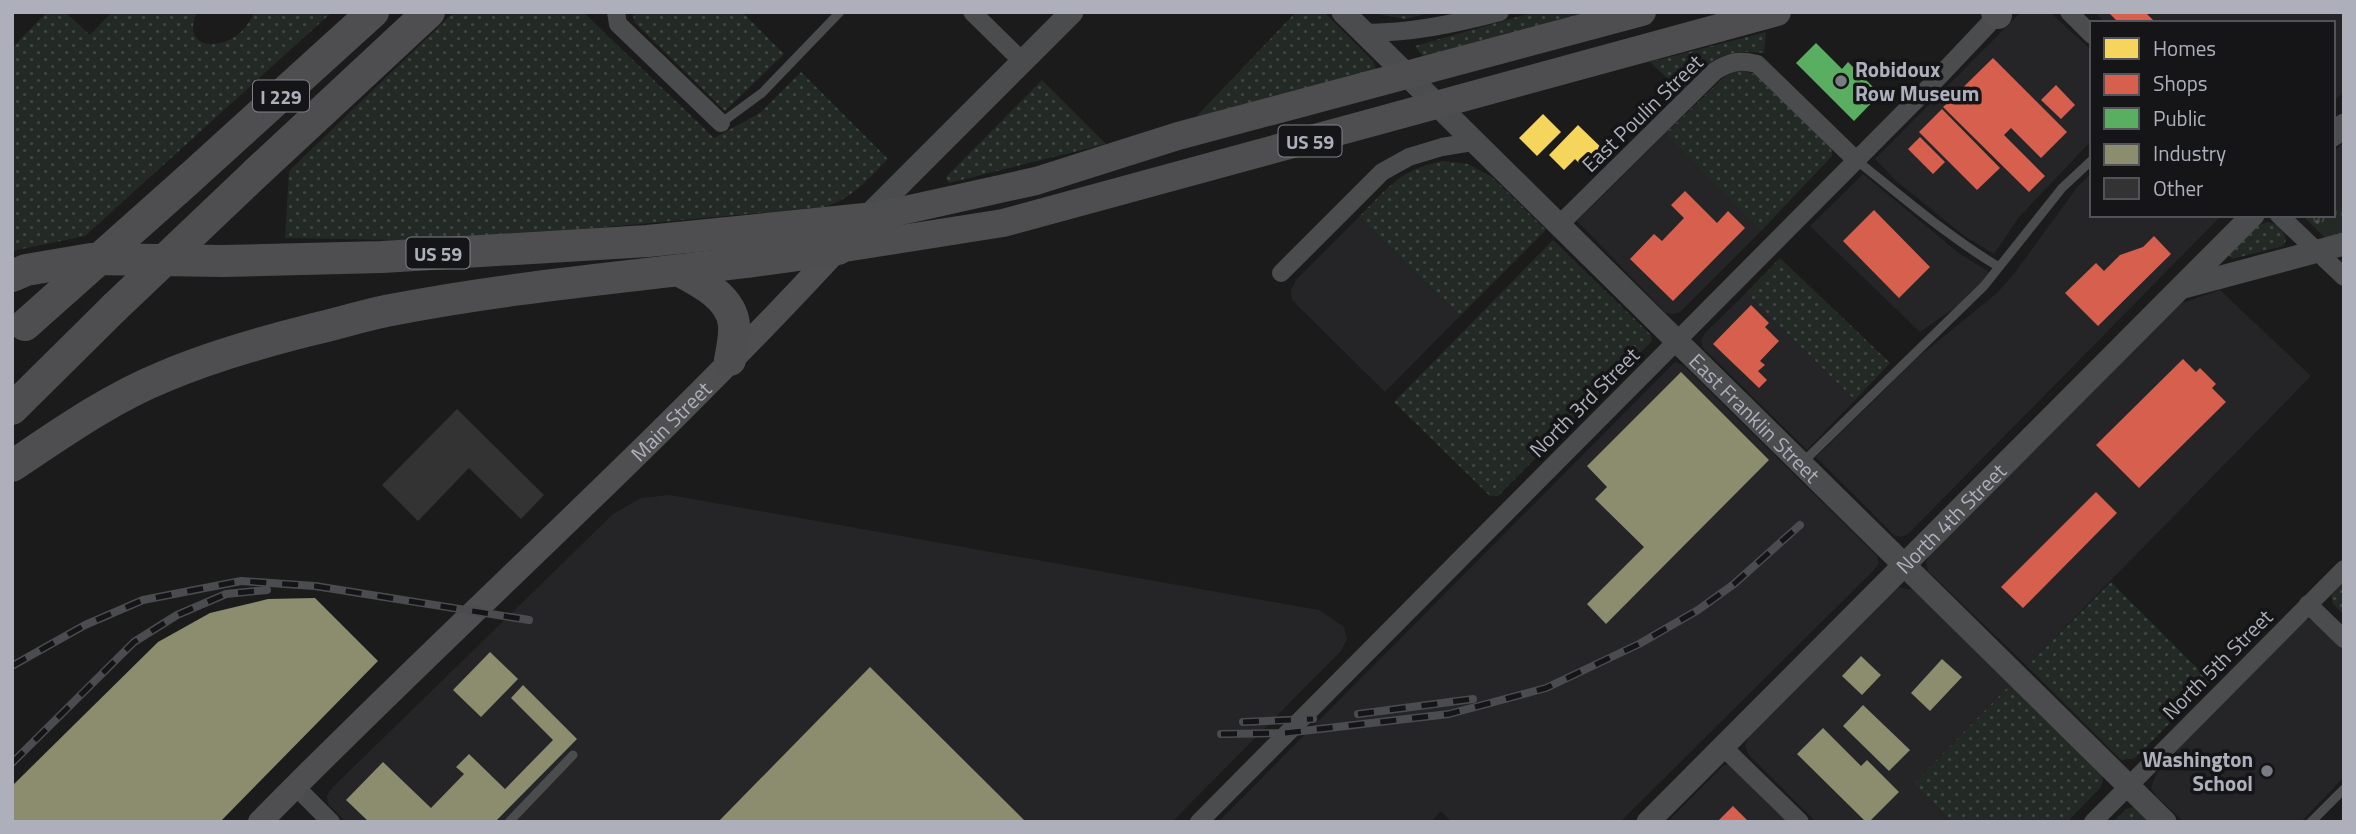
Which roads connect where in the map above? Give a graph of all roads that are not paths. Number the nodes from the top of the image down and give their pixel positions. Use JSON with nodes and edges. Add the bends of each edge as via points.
{"nodes":[{"id":1,"x":373,"y":12,"type":"edge"},
{"id":2,"x":429,"y":12,"type":"edge"},
{"id":3,"x":840,"y":12,"type":"edge"},
{"id":4,"x":972,"y":12,"type":"edge"},
{"id":5,"x":1072,"y":12,"type":"edge"},
{"id":6,"x":1343,"y":12,"type":"edge"},
{"id":7,"x":1500,"y":12,"type":"edge"},
{"id":8,"x":1642,"y":12,"type":"edge"},
{"id":9,"x":1777,"y":12,"type":"edge"},
{"id":10,"x":2069,"y":12,"type":"edge"},
{"id":11,"x":616,"y":13,"type":"edge"},
{"id":12,"x":1998,"y":13,"type":"edge"},
{"id":13,"x":1363,"y":33,"type":"junction"},
{"id":14,"x":2090,"y":33,"type":"edge"},
{"id":15,"x":1023,"y":62,"type":"junction"},
{"id":16,"x":1408,"y":76,"type":"junction"},
{"id":17,"x":1435,"y":105,"type":"junction"},
{"id":18,"x":721,"y":123,"type":"joint"},
{"id":19,"x":1472,"y":142,"type":"junction"},
{"id":20,"x":1856,"y":160,"type":"junction"},
{"id":21,"x":2090,"y":162,"type":"edge"},
{"id":22,"x":2251,"y":217,"type":"edge"},
{"id":23,"x":2281,"y":217,"type":"edge"},
{"id":24,"x":865,"y":219,"type":"junction"},
{"id":25,"x":1558,"y":226,"type":"junction"},
{"id":26,"x":2344,"y":244,"type":"edge"},
{"id":27,"x":838,"y":249,"type":"junction"},
{"id":28,"x":2316,"y":251,"type":"junction"},
{"id":29,"x":1999,"y":267,"type":"junction"},
{"id":30,"x":680,"y":271,"type":"junction"},
{"id":31,"x":1281,"y":273,"type":"dead end"},
{"id":32,"x":12,"y":276,"type":"edge"},
{"id":33,"x":2344,"y":277,"type":"edge"},
{"id":34,"x":2181,"y":288,"type":"junction"},
{"id":35,"x":18,"y":332,"type":"edge"},
{"id":36,"x":1676,"y":341,"type":"junction"},
{"id":37,"x":730,"y":360,"type":"junction"},
{"id":38,"x":12,"y":409,"type":"edge"},
{"id":39,"x":1801,"y":464,"type":"junction"},
{"id":40,"x":12,"y":466,"type":"edge"},
{"id":41,"x":1904,"y":565,"type":"junction"},
{"id":42,"x":2344,"y":569,"type":"edge"},
{"id":43,"x":2308,"y":604,"type":"junction"},
{"id":44,"x":2344,"y":639,"type":"edge"},
{"id":45,"x":1723,"y":747,"type":"junction"},
{"id":46,"x":573,"y":754,"type":"dead end"},
{"id":47,"x":2128,"y":785,"type":"junction"},
{"id":48,"x":295,"y":786,"type":"junction"},
{"id":49,"x":2344,"y":789,"type":"edge"},
{"id":50,"x":260,"y":822,"type":"edge"},
{"id":51,"x":331,"y":822,"type":"edge"},
{"id":52,"x":509,"y":822,"type":"edge"},
{"id":53,"x":1199,"y":822,"type":"edge"},
{"id":54,"x":1648,"y":822,"type":"edge"},
{"id":55,"x":1800,"y":822,"type":"edge"},
{"id":56,"x":2092,"y":822,"type":"edge"},
{"id":57,"x":2165,"y":822,"type":"edge"},
{"id":58,"x":2311,"y":822,"type":"edge"}],
"edges":[{"from":1,"to":35,"type":"highway","number":"I 229","bridge":true},
{"from":2,"to":38,"type":"highway","number":"I 229","bridge":true},
{"from":3,"to":18,"type":"lane","via":[[762,93]]},
{"from":4,"to":15,"type":"street"},
{"from":5,"to":15,"type":"street","name":"Main Street"},
{"from":6,"to":13,"type":"street","name":"East Franklin Street"},
{"from":7,"to":13,"type":"street","via":[[1411,31]]},
{"from":8,"to":16,"type":"main road","number":"US 59"},
{"from":9,"to":17,"type":"main road","number":"US 59"},
{"from":10,"to":14,"type":"street"},
{"from":11,"to":18,"type":"street","via":[[618,24]]},
{"from":12,"to":20,"type":"street","name":"North 3rd Street"},
{"from":13,"to":16,"type":"street","name":"East Franklin Street"},
{"from":15,"to":24,"type":"street","name":"Main Street"},
{"from":16,"to":17,"type":"street","name":"East Franklin Street"},
{"from":16,"to":24,"type":"main road","number":"US 59","via":[[1178,136],[1036,181]]},
{"from":17,"to":19,"type":"street","name":"East Franklin Street"},
{"from":17,"to":27,"type":"main road","number":"US 59","via":[[1003,223]]},
{"from":19,"to":25,"type":"street","name":"East Franklin Street"},
{"from":19,"to":31,"type":"street","via":[[1409,157],[1382,172]]},
{"from":20,"to":25,"type":"street","name":"East Poulin Street","via":[[1757,65],[1729,62]]},
{"from":20,"to":29,"type":"lane","via":[[1928,220]]},
{"from":20,"to":36,"type":"street","name":"North 3rd Street"},
{"from":21,"to":29,"type":"lane","via":[[2062,188]]},
{"from":22,"to":34,"type":"street","name":"North 4th Street"},
{"from":23,"to":28,"type":"street"},
{"from":24,"to":27,"type":"main road","name":"Main Street"},
{"from":24,"to":32,"type":"highway","number":"US 59","via":[[648,241],[382,257],[91,259]]},
{"from":25,"to":36,"type":"street","name":"East Franklin Street"},
{"from":26,"to":28,"type":"street"},
{"from":27,"to":30,"type":"highway","number":"US 59"},
{"from":27,"to":37,"type":"main road","name":"Main Street"},
{"from":28,"to":33,"type":"street"},
{"from":28,"to":34,"type":"street"},
{"from":29,"to":39,"type":"lane"},
{"from":30,"to":37,"type":"highway","via":[[708,285],[726,305],[734,324]]},
{"from":30,"to":40,"type":"highway","number":"US 59","via":[[390,310],[210,358],[159,378],[76,423]]},
{"from":34,"to":41,"type":"street","name":"North 4th Street"},
{"from":36,"to":39,"type":"street","name":"East Franklin Street"},
{"from":36,"to":53,"type":"street","name":"North 3rd Street"},
{"from":37,"to":48,"type":"main road","name":"Main Street"},
{"from":39,"to":41,"type":"street","name":"East Franklin Street"},
{"from":41,"to":45,"type":"street","name":"North 4th Street"},
{"from":41,"to":47,"type":"street","name":"East Franklin Street"},
{"from":42,"to":43,"type":"street","name":"North 5th Street"},
{"from":43,"to":44,"type":"street"},
{"from":43,"to":47,"type":"street","name":"North 5th Street"},
{"from":45,"to":54,"type":"street","name":"North 4th Street"},
{"from":45,"to":55,"type":"street"},
{"from":46,"to":52,"type":"lane"},
{"from":47,"to":56,"type":"street","name":"North 5th Street"},
{"from":47,"to":57,"type":"street","name":"East Franklin Street"},
{"from":48,"to":50,"type":"main road","name":"Main Street"},
{"from":48,"to":51,"type":"street"},
{"from":49,"to":58,"type":"lane"}]}
